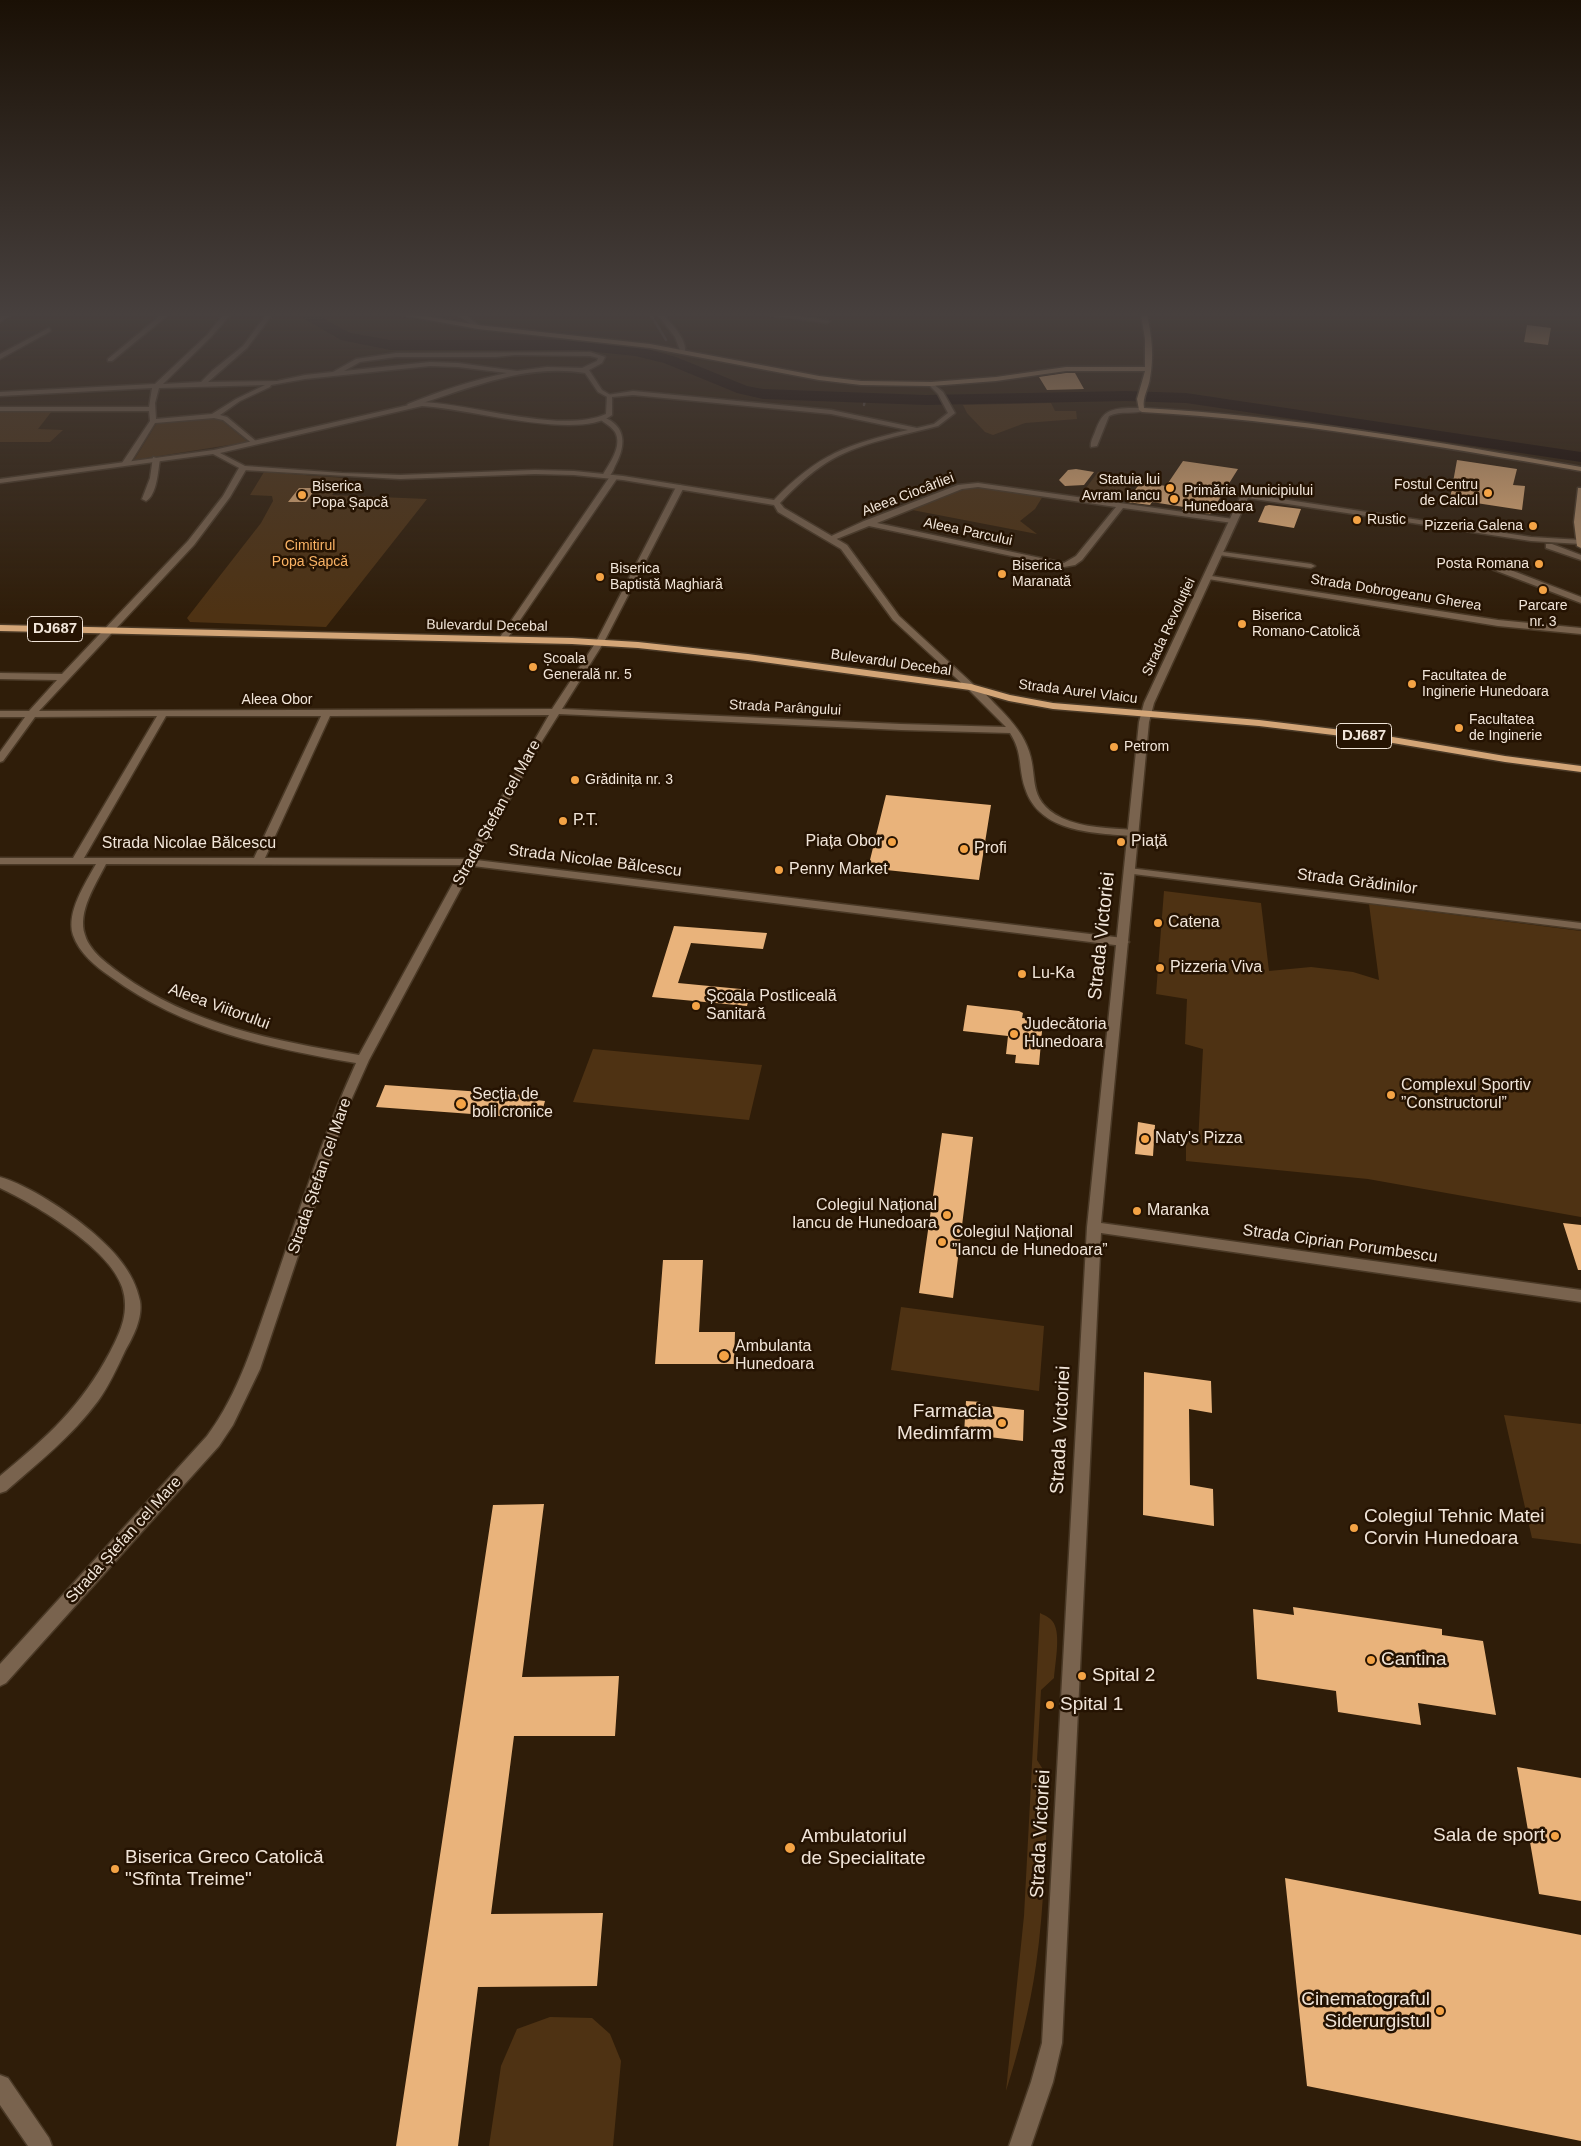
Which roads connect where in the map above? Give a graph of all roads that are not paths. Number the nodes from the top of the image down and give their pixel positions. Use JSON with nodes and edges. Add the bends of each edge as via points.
{"nodes":[{"id":1,"x":153,"y":415,"type":"edge"},
{"id":2,"x":369,"y":415,"type":"edge"},
{"id":3,"x":513,"y":415,"type":"edge"},
{"id":4,"x":607,"y":415,"type":"edge"},
{"id":5,"x":847,"y":415,"type":"edge"},
{"id":6,"x":950,"y":415,"type":"edge"},
{"id":7,"x":1105,"y":415,"type":"edge"},
{"id":8,"x":1228,"y":415,"type":"edge"},
{"id":9,"x":214,"y":416,"type":"joint"},
{"id":10,"x":603,"y":419,"type":"junction"},
{"id":11,"x":153,"y":421,"type":"junction"},
{"id":12,"x":915,"y":429,"type":"junction"},
{"id":13,"x":255,"y":443,"type":"junction"},
{"id":14,"x":1093,"y":446,"type":"dead end"},
{"id":15,"x":214,"y":452,"type":"junction"},
{"id":16,"x":156,"y":459,"type":"junction"},
{"id":17,"x":126,"y":463,"type":"junction"},
{"id":18,"x":244,"y":468,"type":"junction"},
{"id":19,"x":1581,"y":469,"type":"edge"},
{"id":20,"x":610,"y":476,"type":"junction"},
{"id":21,"x":0,"y":482,"type":"edge"},
{"id":22,"x":680,"y":487,"type":"junction"},
{"id":23,"x":1581,"y":490,"type":"edge"},
{"id":24,"x":146,"y":499,"type":"dead end"},
{"id":25,"x":776,"y":503,"type":"junction"},
{"id":26,"x":1121,"y":505,"type":"junction"},
{"id":27,"x":1233,"y":521,"type":"junction"},
{"id":28,"x":868,"y":523,"type":"junction"},
{"id":29,"x":831,"y":538,"type":"junction"},
{"id":30,"x":1530,"y":539,"type":"junction"},
{"id":31,"x":1580,"y":543,"type":"edge"},
{"id":32,"x":1219,"y":553,"type":"junction"},
{"id":33,"x":1581,"y":558,"type":"edge"},
{"id":34,"x":1484,"y":563,"type":"dead end"},
{"id":35,"x":1311,"y":566,"type":"dead end"},
{"id":36,"x":1208,"y":577,"type":"junction"},
{"id":37,"x":1581,"y":600,"type":"edge"},
{"id":38,"x":0,"y":628,"type":"edge"},
{"id":39,"x":110,"y":630,"type":"junction"},
{"id":40,"x":1581,"y":631,"type":"edge"},
{"id":41,"x":502,"y":640,"type":"junction"},
{"id":42,"x":600,"y":642,"type":"junction"},
{"id":43,"x":0,"y":676,"type":"edge"},
{"id":44,"x":64,"y":677,"type":"junction"},
{"id":45,"x":970,"y":687,"type":"junction"},
{"id":46,"x":555,"y":712,"type":"junction"},
{"id":47,"x":1146,"y":713,"type":"junction"},
{"id":48,"x":0,"y":714,"type":"edge"},
{"id":49,"x":33,"y":714,"type":"junction"},
{"id":50,"x":163,"y":714,"type":"junction"},
{"id":51,"x":326,"y":714,"type":"junction"},
{"id":52,"x":1014,"y":730,"type":"junction"},
{"id":53,"x":0,"y":759,"type":"edge"},
{"id":54,"x":1581,"y":769,"type":"edge"},
{"id":55,"x":1133,"y":833,"type":"junction"},
{"id":56,"x":259,"y":860,"type":"junction"},
{"id":57,"x":0,"y":861,"type":"edge"},
{"id":58,"x":77,"y":861,"type":"junction"},
{"id":59,"x":103,"y":861,"type":"junction"},
{"id":60,"x":469,"y":862,"type":"junction"},
{"id":61,"x":1129,"y":871,"type":"junction"},
{"id":62,"x":1581,"y":926,"type":"edge"},
{"id":63,"x":1122,"y":942,"type":"junction"},
{"id":64,"x":363,"y":1060,"type":"junction"},
{"id":65,"x":0,"y":1182,"type":"edge"},
{"id":66,"x":1094,"y":1227,"type":"junction"},
{"id":67,"x":1581,"y":1296,"type":"edge"},
{"id":68,"x":0,"y":1486,"type":"edge"},
{"id":69,"x":0,"y":1677,"type":"edge"},
{"id":70,"x":0,"y":2086,"type":"edge"},
{"id":71,"x":40,"y":2146,"type":"edge"},
{"id":72,"x":1020,"y":2146,"type":"edge"}],
"edges":[{"from":1,"to":11,"type":"street"},
{"from":2,"to":13,"type":"street"},
{"from":3,"to":10,"type":"street","via":[[559,423]]},
{"from":4,"to":10,"type":"street"},
{"from":5,"to":12,"type":"street"},
{"from":6,"to":12,"type":"street","via":[[940,423]]},
{"from":7,"to":14,"type":"street"},
{"from":8,"to":19,"type":"main road","via":[[1287,421]]},
{"from":9,"to":11,"type":"street"},
{"from":9,"to":13,"type":"street","via":[[225,418]]},
{"from":10,"to":20,"type":"street","via":[[614,427],[621,444]]},
{"from":11,"to":17,"type":"street"},
{"from":12,"to":25,"type":"street","via":[[833,456]]},
{"from":13,"to":15,"type":"street"},
{"from":15,"to":16,"type":"street"},
{"from":15,"to":18,"type":"street"},
{"from":16,"to":17,"type":"street"},
{"from":16,"to":24,"type":"street","via":[[154,478]]},
{"from":17,"to":21,"type":"street"},
{"from":18,"to":20,"type":"street","via":[[369,476],[546,472]]},
{"from":18,"to":39,"type":"street","via":[[191,543]]},
{"from":20,"to":22,"type":"street"},
{"from":20,"to":41,"type":"street"},
{"from":22,"to":25,"type":"street"},
{"from":22,"to":42,"type":"street","name":"Strada Ștefan cel Mare"},
{"from":23,"to":31,"type":"main road"},
{"from":25,"to":29,"type":"street","via":[[790,516]]},
{"from":26,"to":27,"type":"street","name":"Aleea Ciocârliei"},
{"from":26,"to":28,"type":"street","name":"Aleea Ciocârliei","via":[[969,486]]},
{"from":26,"to":28,"type":"street","name":"Aleea Parcului","via":[[1076,562],[1064,565]]},
{"from":27,"to":30,"type":"street","name":"Strada Revoluției","via":[[1245,495]]},
{"from":27,"to":32,"type":"street","name":"Strada Revoluției"},
{"from":28,"to":29,"type":"street","name":"Aleea Ciocârliei"},
{"from":29,"to":45,"type":"street","via":[[851,554],[896,618]]},
{"from":30,"to":31,"type":"street"},
{"from":30,"to":33,"type":"street"},
{"from":32,"to":35,"type":"street"},
{"from":32,"to":36,"type":"street","name":"Strada Revoluției"},
{"from":34,"to":37,"type":"street"},
{"from":36,"to":40,"type":"street","name":"Strada Dobrogeanu Gherea","via":[[1498,623]]},
{"from":36,"to":47,"type":"street","name":"Strada Revoluției"},
{"from":38,"to":39,"type":"main road","name":"Bulevardul Decebal","number":"DJ687"},
{"from":39,"to":41,"type":"main road","name":"Bulevardul Decebal","number":"DJ687"},
{"from":39,"to":44,"type":"street"},
{"from":41,"to":42,"type":"main road","name":"Bulevardul Decebal","number":"DJ687"},
{"from":42,"to":45,"type":"main road","name":"Bulevardul Decebal","number":"DJ687","via":[[748,657]]},
{"from":42,"to":46,"type":"street","name":"Strada Ștefan cel Mare"},
{"from":43,"to":44,"type":"street"},
{"from":44,"to":49,"type":"street"},
{"from":45,"to":47,"type":"main road","name":"Strada Aurel Vlaicu","number":"DJ687","via":[[1044,704]]},
{"from":45,"to":52,"type":"street"},
{"from":46,"to":51,"type":"street","name":"Aleea Obor"},
{"from":46,"to":52,"type":"street","name":"Strada Parângului"},
{"from":46,"to":60,"type":"street","name":"Strada Ștefan cel Mare"},
{"from":47,"to":54,"type":"main road","name":"Strada Aurel Vlaicu","number":"DJ687","via":[[1359,735]]},
{"from":47,"to":55,"type":"street","name":"Strada Victoriei"},
{"from":48,"to":49,"type":"street","name":"Aleea Obor"},
{"from":49,"to":50,"type":"street","name":"Aleea Obor"},
{"from":49,"to":53,"type":"street"},
{"from":50,"to":51,"type":"street","name":"Aleea Obor"},
{"from":50,"to":58,"type":"street"},
{"from":51,"to":56,"type":"street"},
{"from":52,"to":55,"type":"street","via":[[1026,752],[1030,788],[1041,810],[1064,823]]},
{"from":55,"to":61,"type":"street","name":"Strada Victoriei"},
{"from":56,"to":59,"type":"street","name":"Strada Nicolae Bălcescu"},
{"from":56,"to":60,"type":"street","name":"Strada Nicolae Bălcescu"},
{"from":57,"to":58,"type":"street","name":"Strada Nicolae Bălcescu"},
{"from":58,"to":59,"type":"street","name":"Strada Nicolae Bălcescu"},
{"from":59,"to":64,"type":"street","name":"Aleea Viitorului","via":[[80,911],[79,935],[99,962],[117,978],[159,1004],[234,1033]]},
{"from":60,"to":63,"type":"street","name":"Strada Nicolae Bălcescu"},
{"from":60,"to":64,"type":"street","name":"Strada Ștefan cel Mare"},
{"from":61,"to":62,"type":"street","name":"Strada Grădinilor"},
{"from":61,"to":63,"type":"street","name":"Strada Victoriei"},
{"from":63,"to":66,"type":"street","name":"Strada Victoriei"},
{"from":64,"to":69,"type":"street","name":"Strada Ștefan cel Mare","via":[[351,1086],[252,1369],[228,1420]]},
{"from":65,"to":68,"type":"street","via":[[45,1205],[84,1234],[121,1272],[133,1302],[127,1332],[89,1402],[51,1442]]},
{"from":66,"to":67,"type":"street","name":"Strada Ciprian Porumbescu"},
{"from":66,"to":72,"type":"street","name":"Strada Victoriei","via":[[1052,2043]]},
{"from":70,"to":71,"type":"street"}]}
